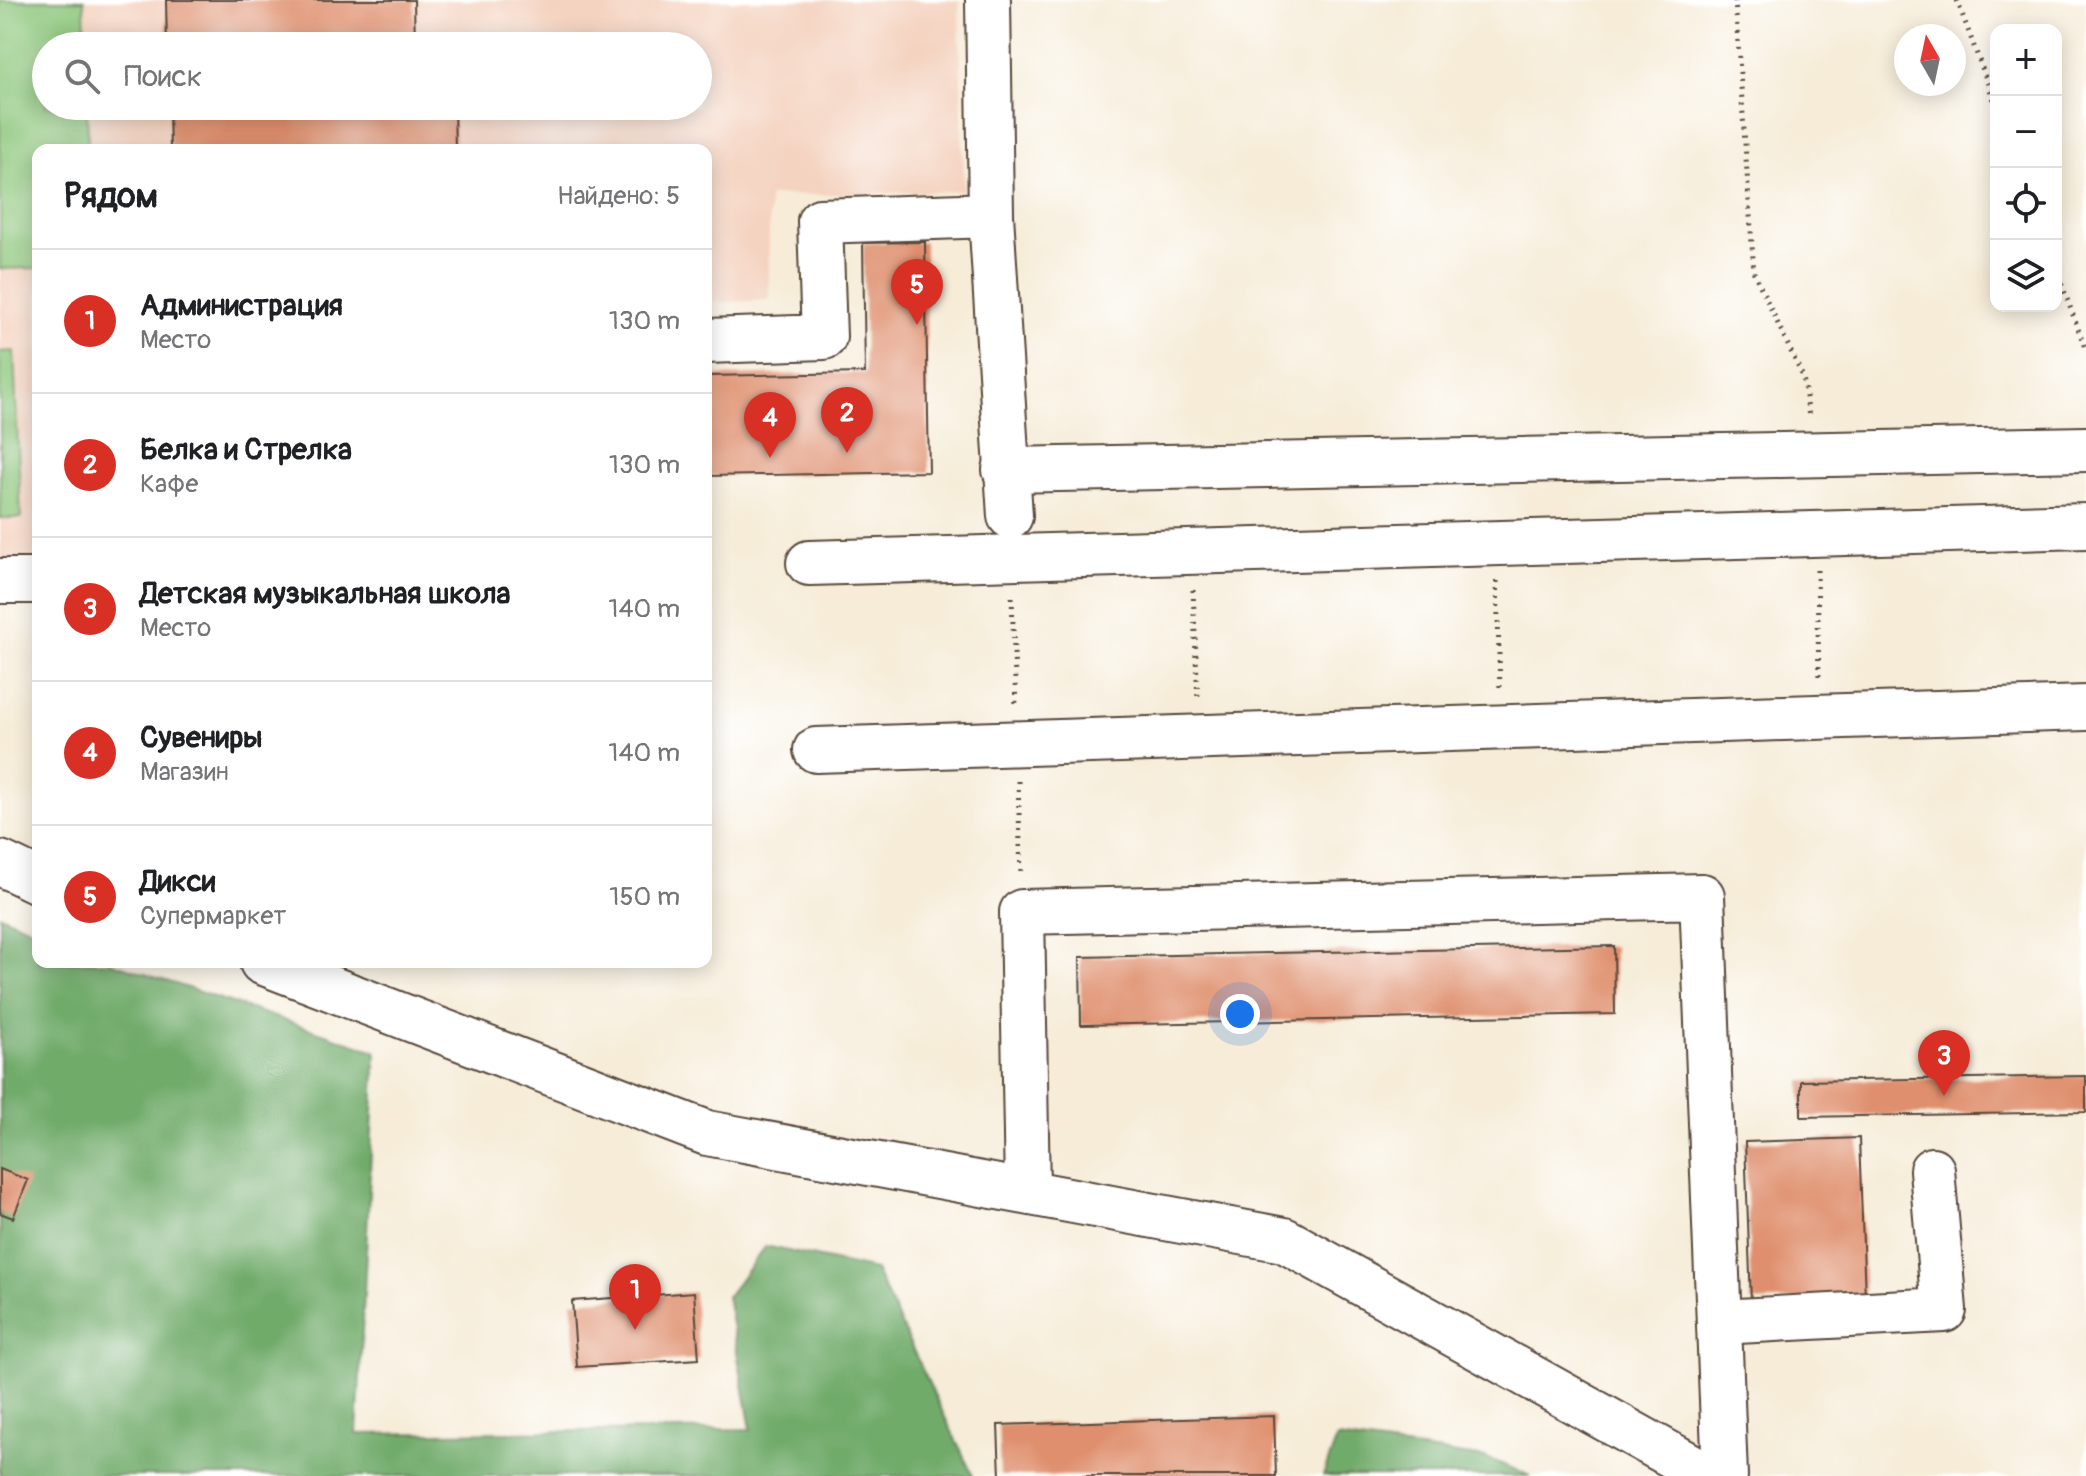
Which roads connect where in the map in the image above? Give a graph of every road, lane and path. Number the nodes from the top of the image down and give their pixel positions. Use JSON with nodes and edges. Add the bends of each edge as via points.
{"nodes":[{"id":1,"x":988,"y":0,"type":"edge"},
{"id":2,"x":1735,"y":0,"type":"edge"},
{"id":3,"x":1957,"y":0,"type":"edge"},
{"id":4,"x":1992,"y":96,"type":"edge"},
{"id":5,"x":991,"y":215,"type":"junction"},
{"id":6,"x":2062,"y":285,"type":"edge"},
{"id":7,"x":712,"y":341,"type":"edge"},
{"id":8,"x":2086,"y":350,"type":"edge"},
{"id":9,"x":2086,"y":449,"type":"edge"},
{"id":10,"x":1814,"y":454,"type":"junction"},
{"id":11,"x":1005,"y":470,"type":"junction"},
{"id":12,"x":1010,"y":516,"type":"dead end"},
{"id":13,"x":2086,"y":526,"type":"edge"},
{"id":14,"x":1816,"y":534,"type":"junction"},
{"id":15,"x":1496,"y":543,"type":"junction"},
{"id":16,"x":1191,"y":552,"type":"junction"},
{"id":17,"x":809,"y":563,"type":"dead end"},
{"id":18,"x":0,"y":581,"type":"edge"},
{"id":19,"x":32,"y":581,"type":"edge"},
{"id":20,"x":2086,"y":708,"type":"edge"},
{"id":21,"x":1820,"y":717,"type":"junction"},
{"id":22,"x":1501,"y":728,"type":"junction"},
{"id":23,"x":1200,"y":737,"type":"junction"},
{"id":24,"x":816,"y":750,"type":"dead end"},
{"id":25,"x":0,"y":863,"type":"edge"},
{"id":26,"x":32,"y":878,"type":"edge"},
{"id":27,"x":293,"y":968,"type":"edge"},
{"id":28,"x":1932,"y":1170,"type":"dead end"},
{"id":29,"x":1027,"y":1190,"type":"junction"},
{"id":30,"x":1719,"y":1322,"type":"junction"},
{"id":31,"x":1709,"y":1476,"type":"edge"},
{"id":32,"x":1725,"y":1476,"type":"edge"}],
"edges":[{"from":1,"to":5,"type":"street"},
{"from":2,"to":10,"type":"path","via":[[1754,273],[1803,377]]},
{"from":3,"to":4,"type":"path"},
{"from":5,"to":7,"type":"street","via":[[820,221],[824,337]]},
{"from":5,"to":11,"type":"street"},
{"from":6,"to":8,"type":"path"},
{"from":9,"to":10,"type":"street"},
{"from":10,"to":11,"type":"street"},
{"from":11,"to":12,"type":"street"},
{"from":13,"to":14,"type":"street"},
{"from":14,"to":15,"type":"street"},
{"from":14,"to":21,"type":"path"},
{"from":15,"to":16,"type":"street"},
{"from":15,"to":22,"type":"path"},
{"from":16,"to":17,"type":"street"},
{"from":16,"to":23,"type":"path"},
{"from":18,"to":19,"type":"street"},
{"from":20,"to":21,"type":"street"},
{"from":21,"to":22,"type":"street"},
{"from":22,"to":23,"type":"street"},
{"from":23,"to":24,"type":"street"},
{"from":25,"to":26,"type":"street"},
{"from":27,"to":29,"type":"street","via":[[707,1133]]},
{"from":28,"to":30,"type":"street","via":[[1944,1310]]},
{"from":29,"to":30,"type":"street","via":[[1022,912],[1702,896]]},
{"from":29,"to":31,"type":"street","via":[[1284,1240]]},
{"from":30,"to":32,"type":"street"}]}
